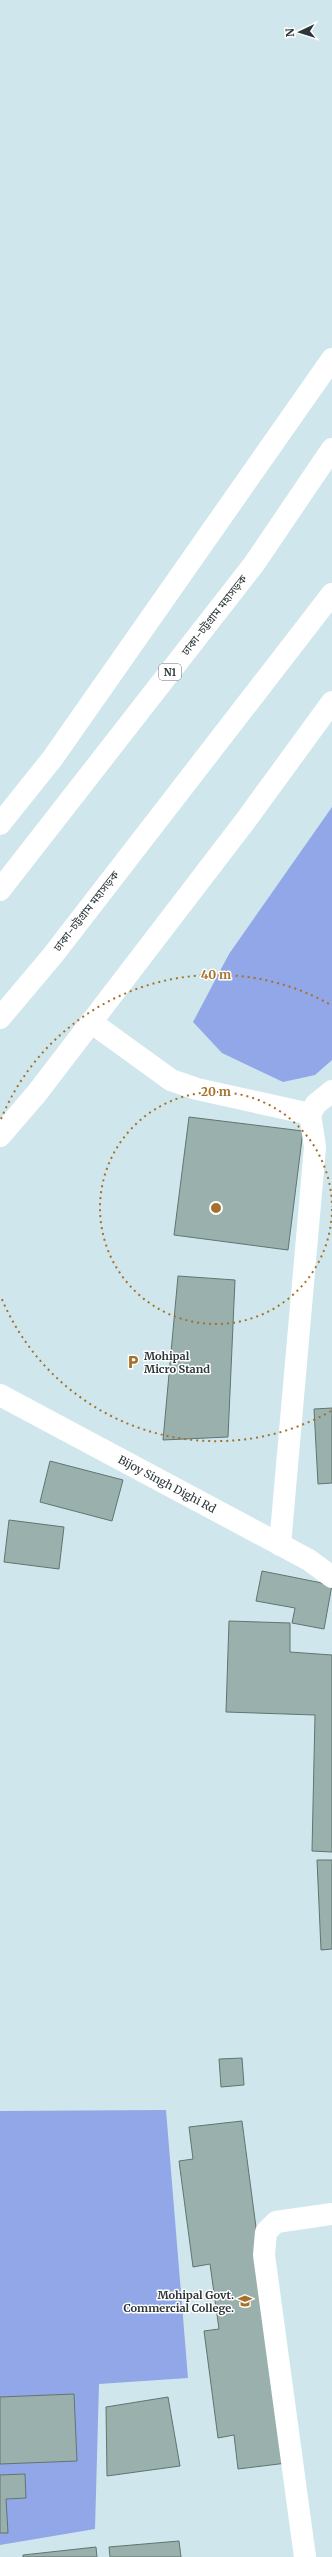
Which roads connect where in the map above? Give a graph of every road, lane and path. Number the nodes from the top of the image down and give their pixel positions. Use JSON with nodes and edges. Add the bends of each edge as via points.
{"nodes":[{"id":1,"x":332,"y":359,"type":"edge"},
{"id":2,"x":332,"y":449,"type":"edge"},
{"id":3,"x":332,"y":594,"type":"edge"},
{"id":4,"x":332,"y":702,"type":"edge"},
{"id":5,"x":0,"y":824,"type":"edge"},
{"id":6,"x":0,"y":890,"type":"edge"},
{"id":7,"x":0,"y":1018,"type":"edge"},
{"id":8,"x":91,"y":1022,"type":"junction"},
{"id":9,"x":332,"y":1091,"type":"edge"},
{"id":10,"x":310,"y":1114,"type":"junction"},
{"id":11,"x":0,"y":1136,"type":"edge"},
{"id":12,"x":0,"y":1394,"type":"edge"},
{"id":13,"x":280,"y":1545,"type":"junction"},
{"id":14,"x":332,"y":1577,"type":"edge"},
{"id":15,"x":332,"y":2214,"type":"edge"},
{"id":16,"x":306,"y":2557,"type":"edge"}],
"edges":[{"from":1,"to":5,"type":"main road","via":[[52,759]]},
{"from":2,"to":6,"type":"main road","name":"ঢাকা-চট্টগ্রাম মহাসড়ক","number":"N1","via":[[254,564]]},
{"from":3,"to":7,"type":"main road","name":"ঢাকা-চট্টগ্রাম মহাসড়ক","via":[[53,955]]},
{"from":4,"to":8,"type":"main road","via":[[246,820]]},
{"from":8,"to":10,"type":"main road","via":[[171,1080],[197,1089]]},
{"from":8,"to":11,"type":"main road"},
{"from":9,"to":10,"type":"main road","via":[[316,1104]]},
{"from":10,"to":13,"type":"main road","via":[[315,1147]]},
{"from":12,"to":13,"type":"main road","name":"Bijoy Singh Dighi Rd"},
{"from":13,"to":14,"type":"main road","name":"Bijoy Singh Dighi Rd","via":[[309,1560]]},
{"from":15,"to":16,"type":"main road","via":[[276,2222],[266,2232],[264,2255]]}]}
